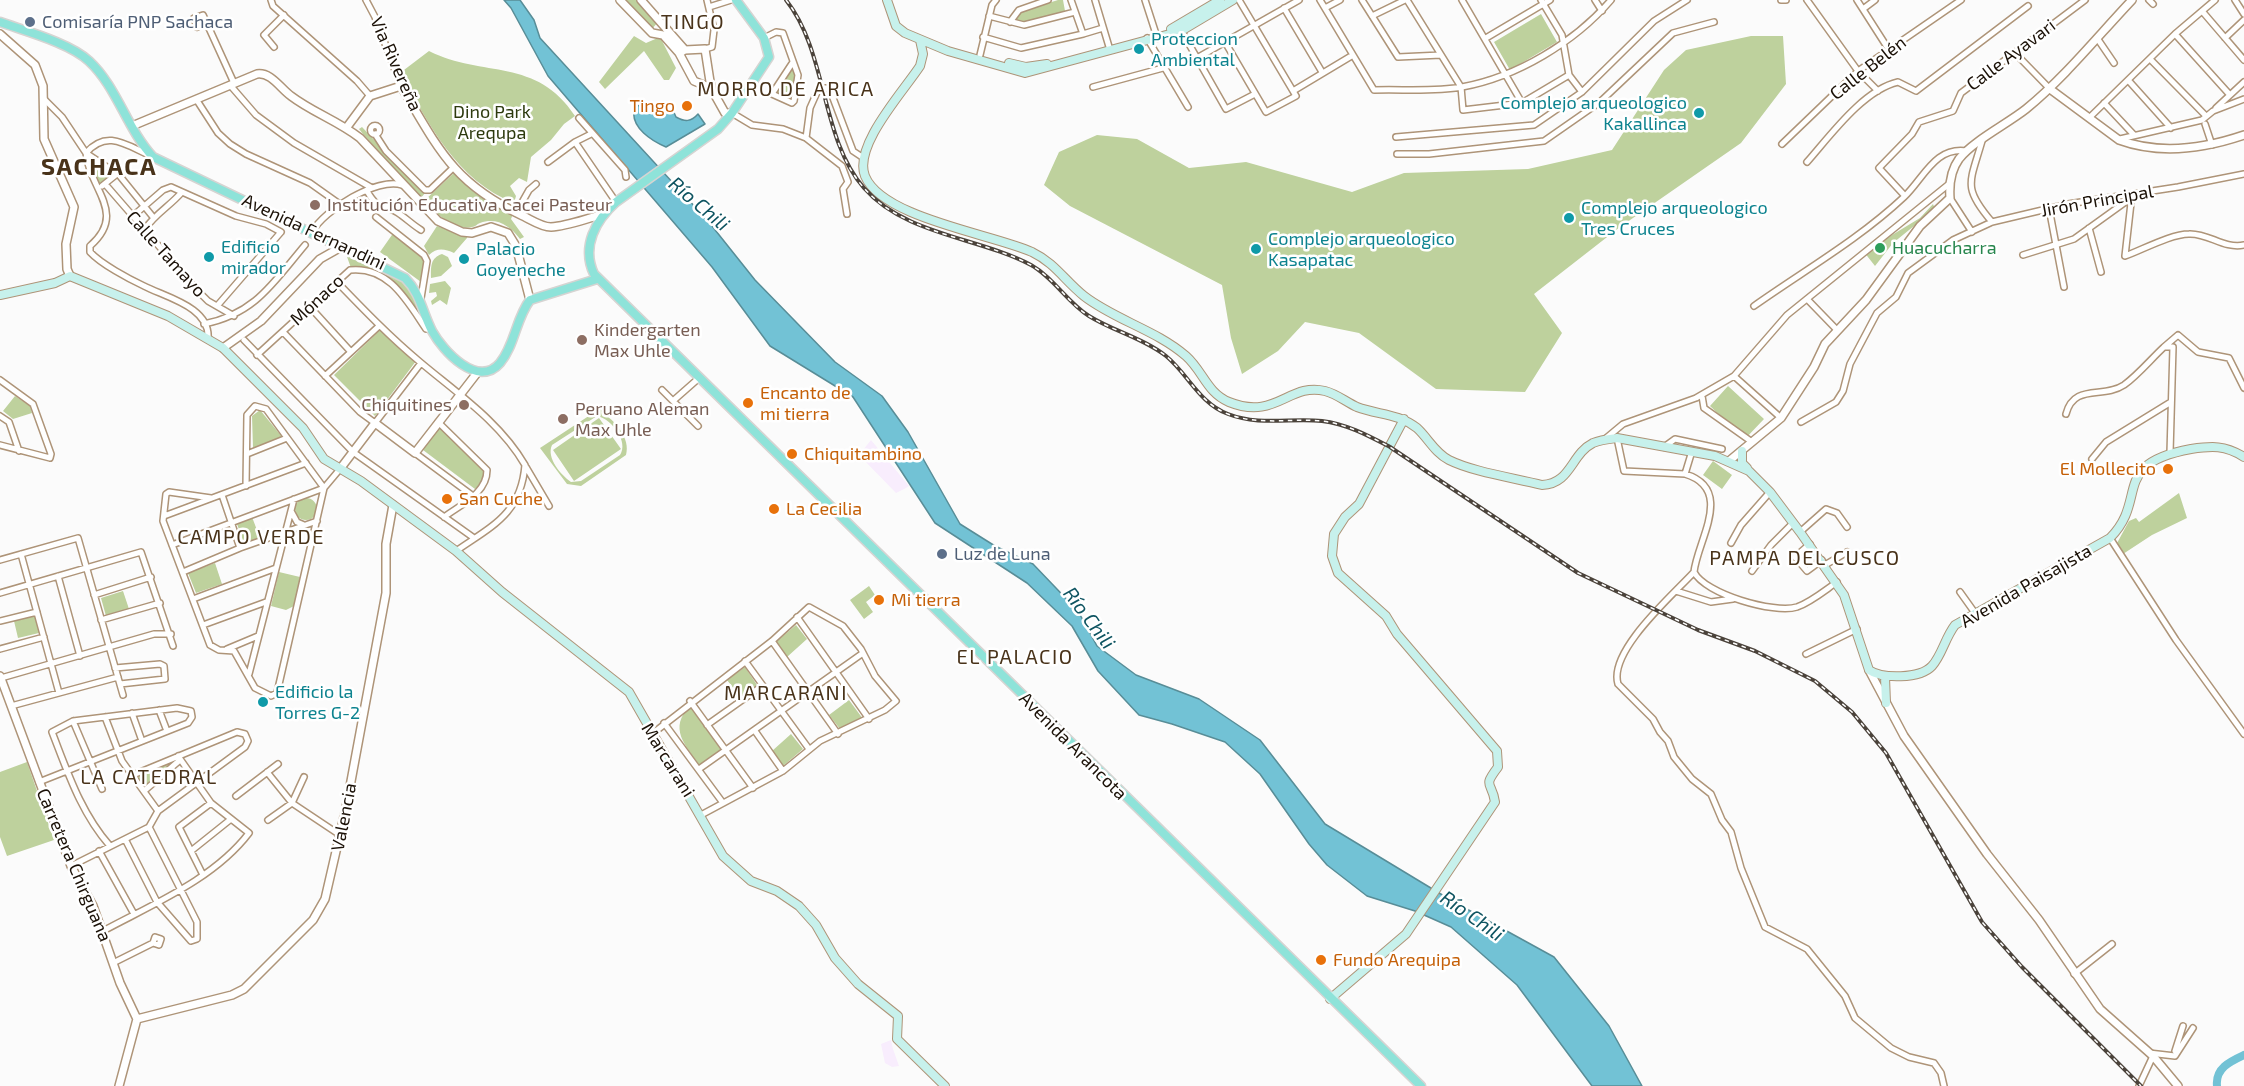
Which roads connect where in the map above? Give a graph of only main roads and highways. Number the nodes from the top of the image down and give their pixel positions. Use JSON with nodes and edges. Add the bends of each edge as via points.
{"nodes":[{"id":1,"x":736,"y":0,"type":"edge"},
{"id":2,"x":887,"y":0,"type":"edge"},
{"id":3,"x":1220,"y":0,"type":"edge"},
{"id":4,"x":1233,"y":0,"type":"edge"},
{"id":5,"x":1208,"y":7,"type":"edge"},
{"id":6,"x":1,"y":24,"type":"edge"},
{"id":7,"x":1180,"y":29,"type":"junction"},
{"id":8,"x":1147,"y":39,"type":"junction"},
{"id":9,"x":920,"y":40,"type":"junction"},
{"id":10,"x":940,"y":47,"type":"junction"},
{"id":11,"x":1109,"y":49,"type":"junction"},
{"id":12,"x":923,"y":58,"type":"junction"},
{"id":13,"x":597,"y":279,"type":"junction"},
{"id":14,"x":0,"y":295,"type":"edge"},
{"id":15,"x":1404,"y":419,"type":"junction"},
{"id":16,"x":1742,"y":451,"type":"road end"},
{"id":17,"x":2244,"y":457,"type":"edge"},
{"id":18,"x":1749,"y":471,"type":"junction"},
{"id":19,"x":1885,"y":677,"type":"junction"},
{"id":20,"x":1886,"y":702,"type":"road end"},
{"id":21,"x":1330,"y":999,"type":"junction"},
{"id":22,"x":945,"y":1086,"type":"edge"},
{"id":23,"x":1421,"y":1086,"type":"edge"}],
"edges":[{"from":1,"to":13,"type":"main road","via":[[764,38],[769,57],[718,129],[601,215],[590,247],[591,268]]},
{"from":2,"to":9,"type":"main road","via":[[896,26]]},
{"from":3,"to":5,"type":"main road"},
{"from":4,"to":5,"type":"main road"},
{"from":5,"to":7,"type":"main road"},
{"from":6,"to":13,"type":"main road","name":"Avenida Fernandini","via":[[85,58],[153,157],[394,270],[421,298],[441,346],[477,373],[501,362],[530,300]]},
{"from":7,"to":8,"type":"main road"},
{"from":7,"to":8,"type":"main road"},
{"from":8,"to":11,"type":"main road"},
{"from":9,"to":10,"type":"main road"},
{"from":9,"to":12,"type":"main road"},
{"from":10,"to":11,"type":"main road","via":[[1026,67]]},
{"from":10,"to":11,"type":"main road","via":[[1025,73]]},
{"from":10,"to":12,"type":"main road"},
{"from":12,"to":15,"type":"main road","via":[[862,157],[867,180],[880,195],[920,217],[1009,242],[1054,265],[1085,297],[1189,358],[1217,396],[1254,408],[1270,406],[1308,389],[1323,390],[1358,407]]},
{"from":13,"to":21,"type":"main road","name":"Avenida Arancota"},
{"from":14,"to":22,"type":"main road","name":"Marcarani","via":[[70,276],[168,316],[223,348],[303,428],[324,459],[456,551],[629,692],[723,856],[751,881],[777,891],[799,906],[858,984],[898,1016],[897,1039]]},
{"from":15,"to":18,"type":"main road","via":[[1448,460],[1542,485],[1561,480],[1591,444],[1617,438],[1664,447],[1693,447]]},
{"from":15,"to":21,"type":"main road","via":[[1359,504],[1334,534],[1332,556],[1338,573],[1386,616],[1497,751],[1498,767],[1487,786],[1495,798],[1494,807],[1397,943]]},
{"from":16,"to":18,"type":"main road","via":[[1742,463]]},
{"from":17,"to":19,"type":"main road","name":"Avenida Paisajista","via":[[2211,445],[2170,453],[2150,462],[2131,489],[2123,523],[2110,538],[1955,625],[1927,670]]},
{"from":18,"to":19,"type":"main road","via":[[1824,562],[1848,602],[1869,670]]},
{"from":19,"to":20,"type":"main road"},
{"from":21,"to":23,"type":"main road","name":"Avenida Arancota"}]}
